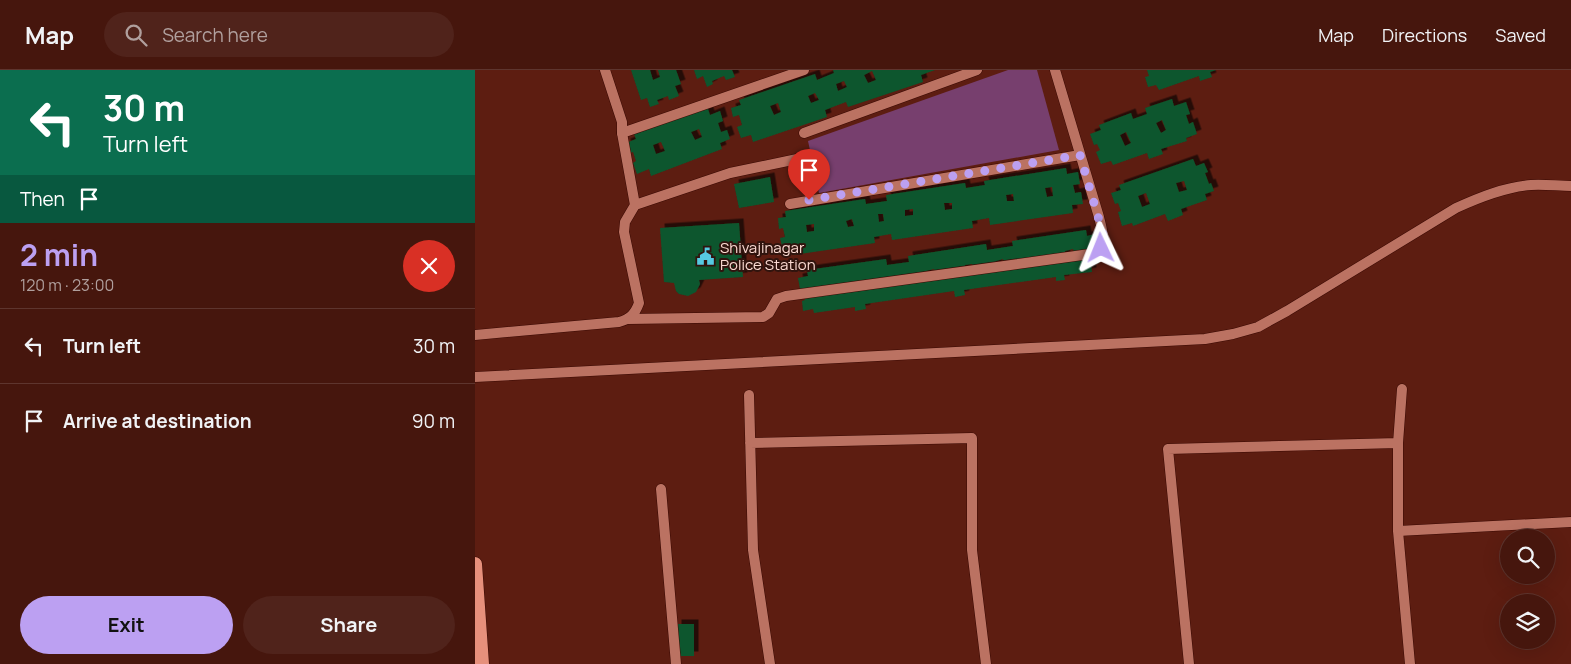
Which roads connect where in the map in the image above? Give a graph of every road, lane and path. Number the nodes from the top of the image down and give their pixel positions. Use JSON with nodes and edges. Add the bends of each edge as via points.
{"nodes":[{"id":1,"x":605,"y":70,"type":"edge"},
{"id":2,"x":804,"y":70,"type":"edge"},
{"id":3,"x":977,"y":70,"type":"edge"},
{"id":4,"x":1055,"y":70,"type":"edge"},
{"id":5,"x":622,"y":133,"type":"junction"},
{"id":6,"x":804,"y":133,"type":"dead end"},
{"id":7,"x":1080,"y":155,"type":"junction"},
{"id":8,"x":802,"y":158,"type":"dead end"},
{"id":9,"x":1571,"y":186,"type":"edge"},
{"id":10,"x":790,"y":204,"type":"dead end"},
{"id":11,"x":635,"y":205,"type":"junction"},
{"id":12,"x":628,"y":319,"type":"junction"},
{"id":13,"x":475,"y":334,"type":"edge"},
{"id":14,"x":475,"y":377,"type":"edge"},
{"id":15,"x":1402,"y":390,"type":"dead end"},
{"id":16,"x":749,"y":395,"type":"dead end"},
{"id":17,"x":750,"y":443,"type":"junction"},
{"id":18,"x":1398,"y":443,"type":"junction"},
{"id":19,"x":661,"y":490,"type":"dead end"},
{"id":20,"x":1571,"y":522,"type":"edge"},
{"id":21,"x":1398,"y":531,"type":"junction"},
{"id":22,"x":475,"y":564,"type":"edge"},
{"id":23,"x":482,"y":664,"type":"edge"},
{"id":24,"x":676,"y":664,"type":"edge"},
{"id":25,"x":770,"y":664,"type":"edge"},
{"id":26,"x":986,"y":664,"type":"edge"},
{"id":27,"x":1189,"y":664,"type":"edge"},
{"id":28,"x":1410,"y":664,"type":"edge"}],
"edges":[{"from":1,"to":5,"type":"street","via":[[622,122]]},
{"from":2,"to":5,"type":"street"},
{"from":3,"to":6,"type":"street"},
{"from":4,"to":7,"type":"street"},
{"from":5,"to":11,"type":"street"},
{"from":7,"to":10,"type":"street"},
{"from":7,"to":12,"type":"street","via":[[1104,237],[1097,253],[786,296],[777,299],[763,317]]},
{"from":8,"to":11,"type":"street","via":[[730,173]]},
{"from":9,"to":14,"type":"street","via":[[1531,185],[1477,198],[1258,327],[1205,339]]},
{"from":11,"to":12,"type":"street","via":[[625,222],[624,232],[639,303],[636,312]]},
{"from":12,"to":13,"type":"street"},
{"from":15,"to":18,"type":"street"},
{"from":16,"to":17,"type":"street"},
{"from":17,"to":25,"type":"street","via":[[753,550]]},
{"from":17,"to":26,"type":"street","via":[[972,438],[972,550]]},
{"from":18,"to":21,"type":"street"},
{"from":18,"to":27,"type":"street","via":[[1168,449]]},
{"from":19,"to":24,"type":"street"},
{"from":20,"to":21,"type":"street"},
{"from":21,"to":28,"type":"street"},
{"from":22,"to":23,"type":"highway"}]}
